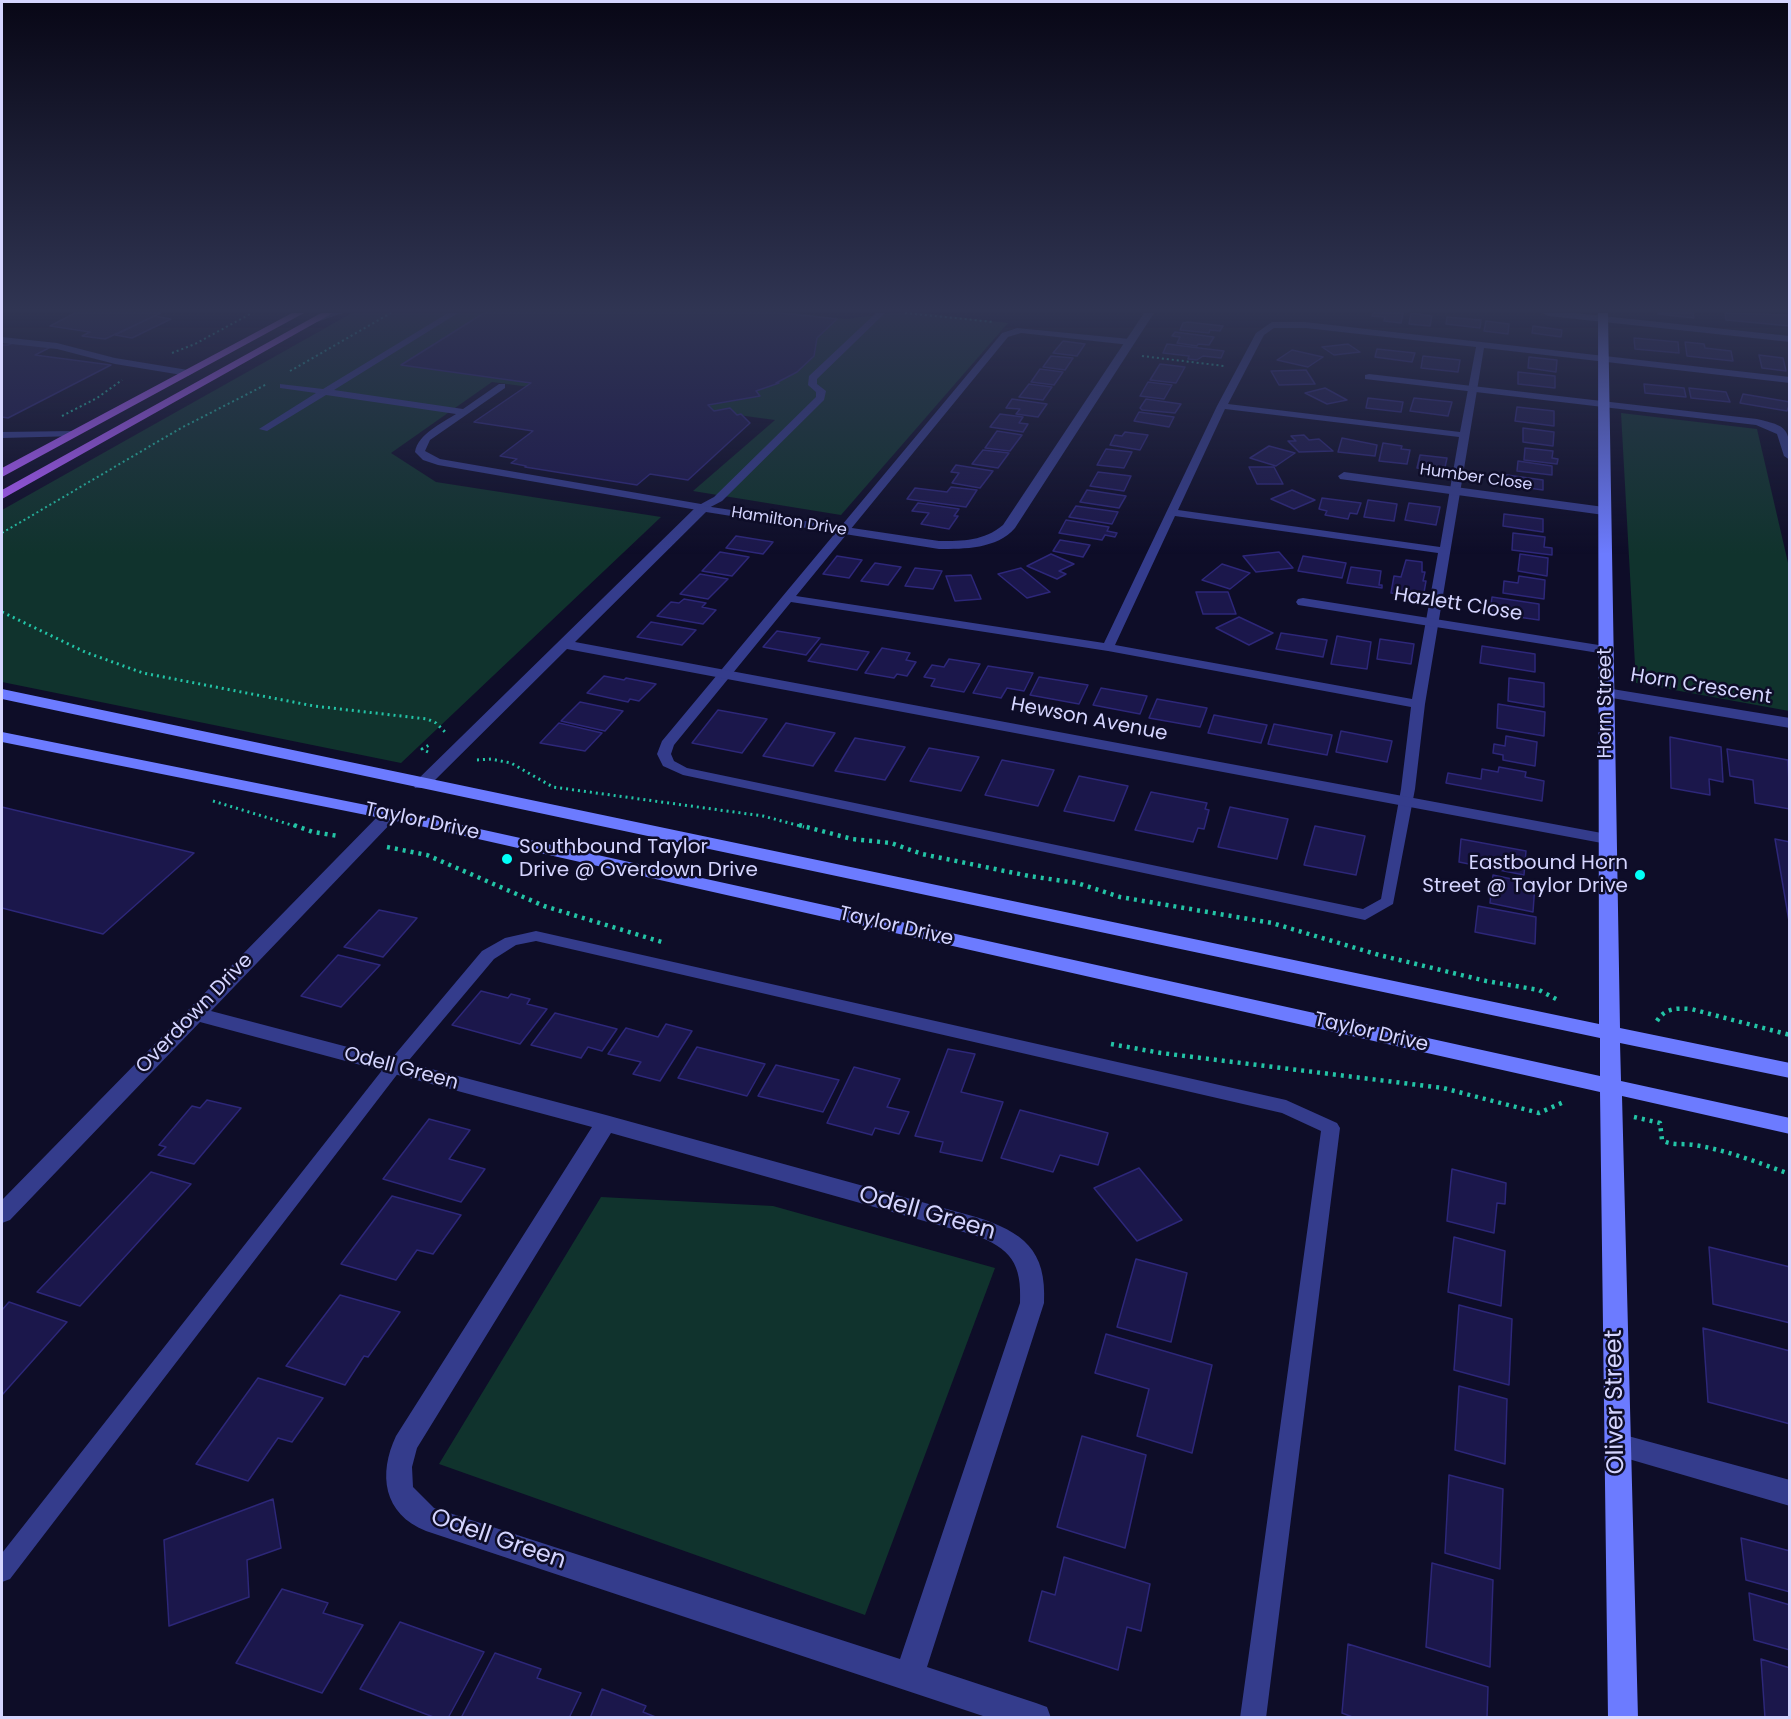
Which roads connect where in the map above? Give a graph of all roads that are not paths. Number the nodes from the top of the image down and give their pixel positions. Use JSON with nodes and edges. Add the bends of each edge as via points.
{"nodes":[{"id":1,"x":150,"y":393,"type":"edge"},
{"id":2,"x":184,"y":393,"type":"edge"},
{"id":3,"x":322,"y":393,"type":"edge"},
{"id":4,"x":333,"y":393,"type":"edge"},
{"id":5,"x":491,"y":393,"type":"edge"},
{"id":6,"x":821,"y":393,"type":"edge"},
{"id":7,"x":957,"y":393,"type":"edge"},
{"id":8,"x":1097,"y":393,"type":"edge"},
{"id":9,"x":1229,"y":393,"type":"edge"},
{"id":10,"x":1471,"y":393,"type":"edge"},
{"id":11,"x":1515,"y":393,"type":"edge"},
{"id":12,"x":1603,"y":393,"type":"edge"},
{"id":13,"x":1603,"y":404,"type":"junction"},
{"id":14,"x":1222,"y":406,"type":"junction"},
{"id":15,"x":464,"y":412,"type":"junction"},
{"id":16,"x":264,"y":429,"type":"dead end"},
{"id":17,"x":74,"y":434,"type":"junction"},
{"id":18,"x":2,"y":435,"type":"edge"},
{"id":19,"x":1464,"y":435,"type":"junction"},
{"id":20,"x":1790,"y":456,"type":"edge"},
{"id":21,"x":2,"y":473,"type":"edge"},
{"id":22,"x":1344,"y":476,"type":"dead end"},
{"id":23,"x":1456,"y":491,"type":"junction"},
{"id":24,"x":2,"y":495,"type":"edge"},
{"id":25,"x":703,"y":508,"type":"junction"},
{"id":26,"x":1604,"y":511,"type":"junction"},
{"id":27,"x":1171,"y":512,"type":"junction"},
{"id":28,"x":844,"y":530,"type":"junction"},
{"id":29,"x":1445,"y":551,"type":"junction"},
{"id":30,"x":788,"y":598,"type":"junction"},
{"id":31,"x":1303,"y":602,"type":"dead end"},
{"id":32,"x":1434,"y":623,"type":"junction"},
{"id":33,"x":563,"y":644,"type":"junction"},
{"id":34,"x":1108,"y":647,"type":"junction"},
{"id":35,"x":1605,"y":650,"type":"junction"},
{"id":36,"x":724,"y":673,"type":"junction"},
{"id":37,"x":1606,"y":693,"type":"junction"},
{"id":38,"x":2,"y":694,"type":"edge"},
{"id":39,"x":1418,"y":704,"type":"junction"},
{"id":40,"x":1790,"y":723,"type":"edge"},
{"id":41,"x":2,"y":737,"type":"edge"},
{"id":42,"x":421,"y":784,"type":"junction"},
{"id":43,"x":1406,"y":800,"type":"junction"},
{"id":44,"x":389,"y":814,"type":"junction"},
{"id":45,"x":1607,"y":839,"type":"junction"},
{"id":46,"x":196,"y":1014,"type":"junction"},
{"id":47,"x":1610,"y":1032,"type":"junction"},
{"id":48,"x":393,"y":1068,"type":"junction"},
{"id":49,"x":1790,"y":1071,"type":"edge"},
{"id":50,"x":1612,"y":1099,"type":"junction"},
{"id":51,"x":606,"y":1123,"type":"junction"},
{"id":52,"x":1790,"y":1126,"type":"edge"},
{"id":53,"x":2,"y":1214,"type":"edge"},
{"id":54,"x":1617,"y":1445,"type":"junction"},
{"id":55,"x":1790,"y":1493,"type":"edge"},
{"id":56,"x":2,"y":1571,"type":"edge"},
{"id":57,"x":909,"y":1676,"type":"junction"},
{"id":58,"x":1036,"y":1718,"type":"edge"},
{"id":59,"x":1253,"y":1718,"type":"edge"},
{"id":60,"x":1623,"y":1718,"type":"edge"}],
"edges":[{"from":1,"to":17,"type":"main road"},
{"from":2,"to":24,"type":"main road"},
{"from":3,"to":16,"type":"lane"},
{"from":4,"to":15,"type":"lane"},
{"from":5,"to":15,"type":"lane"},
{"from":6,"to":25,"type":"lane","via":[[821,398],[718,499]]},
{"from":7,"to":28,"type":"lane"},
{"from":8,"to":28,"type":"street","name":"Hamilton Drive","via":[[1008,528],[996,537],[965,545],[939,545]]},
{"from":9,"to":14,"type":"lane"},
{"from":10,"to":19,"type":"lane"},
{"from":11,"to":13,"type":"street"},
{"from":12,"to":13,"type":"main road","name":"Horn Street"},
{"from":13,"to":20,"type":"street","via":[[1767,424],[1785,436]]},
{"from":13,"to":26,"type":"main road","name":"Horn Street"},
{"from":14,"to":19,"type":"lane"},
{"from":14,"to":27,"type":"lane"},
{"from":15,"to":25,"type":"lane","via":[[427,438],[420,452],[438,462]]},
{"from":17,"to":18,"type":"lane"},
{"from":17,"to":21,"type":"main road"},
{"from":19,"to":23,"type":"lane"},
{"from":22,"to":23,"type":"street","name":"Humber Close"},
{"from":23,"to":26,"type":"street","name":"Humber Close"},
{"from":23,"to":29,"type":"lane"},
{"from":25,"to":28,"type":"street","name":"Hamilton Drive"},
{"from":25,"to":33,"type":"street","name":"Hamilton Drive"},
{"from":26,"to":35,"type":"main road","name":"Horn Street"},
{"from":27,"to":29,"type":"lane"},
{"from":27,"to":34,"type":"lane"},
{"from":28,"to":30,"type":"lane"},
{"from":29,"to":32,"type":"lane"},
{"from":30,"to":34,"type":"lane"},
{"from":30,"to":36,"type":"lane"},
{"from":31,"to":32,"type":"street","name":"Hazlett Close"},
{"from":32,"to":35,"type":"street","name":"Hazlett Close"},
{"from":32,"to":39,"type":"lane"},
{"from":33,"to":36,"type":"street","name":"Hewson Avenue"},
{"from":33,"to":42,"type":"street","name":"Hamilton Drive"},
{"from":34,"to":39,"type":"lane"},
{"from":35,"to":37,"type":"main road","name":"Horn Street"},
{"from":36,"to":43,"type":"street","name":"Hewson Avenue"},
{"from":36,"to":43,"type":"lane","via":[[667,744],[664,754],[668,763],[683,771],[1365,915],[1388,901]]},
{"from":37,"to":40,"type":"street","name":"Horn Crescent"},
{"from":37,"to":45,"type":"main road","name":"Horn Street"},
{"from":38,"to":42,"type":"main road","name":"Taylor Drive"},
{"from":39,"to":43,"type":"lane"},
{"from":41,"to":44,"type":"main road","name":"Taylor Drive"},
{"from":42,"to":47,"type":"main road","name":"Taylor Drive"},
{"from":43,"to":45,"type":"street","name":"Hewson Avenue"},
{"from":44,"to":46,"type":"street","name":"Overdown Drive"},
{"from":44,"to":50,"type":"main road","name":"Taylor Drive"},
{"from":45,"to":47,"type":"main road","name":"Horn Street"},
{"from":46,"to":48,"type":"street","name":"Odell Green"},
{"from":46,"to":53,"type":"street","name":"Overdown Drive"},
{"from":47,"to":49,"type":"main road","name":"Taylor Drive"},
{"from":47,"to":50,"type":"main road","name":"Horn Street"},
{"from":48,"to":51,"type":"street","name":"Odell Green"},
{"from":48,"to":56,"type":"lane"},
{"from":48,"to":59,"type":"lane","via":[[488,955],[500,945],[536,936],[1286,1107],[1331,1128]]},
{"from":50,"to":52,"type":"main road","name":"Taylor Drive"},
{"from":50,"to":54,"type":"main road","name":"Oliver Street"},
{"from":51,"to":57,"type":"street","name":"Odell Green","via":[[992,1231],[1014,1244],[1029,1264],[1034,1289],[1032,1303]]},
{"from":51,"to":57,"type":"street","name":"Odell Green","via":[[416,1425],[400,1460],[400,1492],[409,1506],[426,1518]]},
{"from":54,"to":55,"type":"street"},
{"from":54,"to":60,"type":"main road","name":"Oliver Street"},
{"from":57,"to":58,"type":"street","name":"Odell Green"}]}
